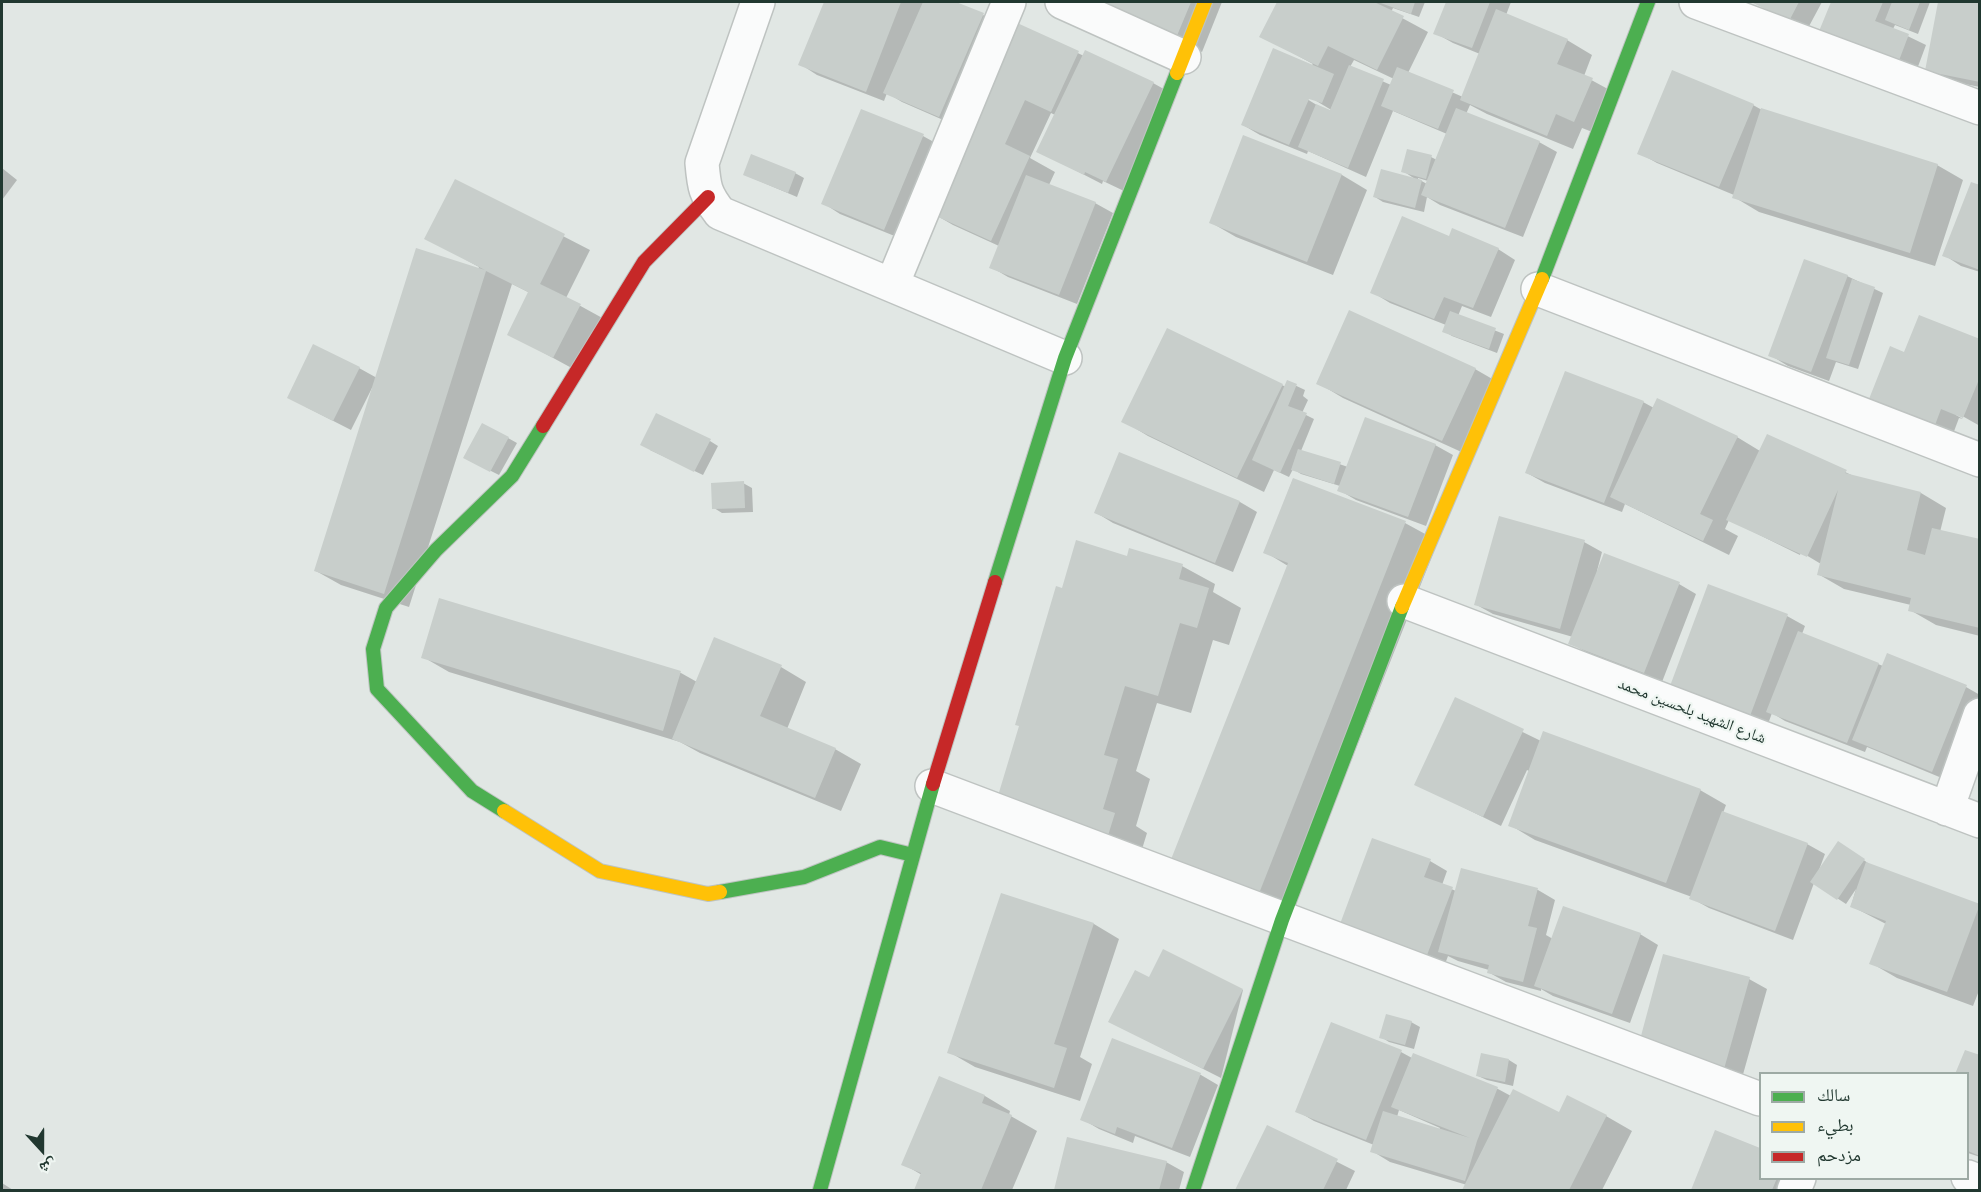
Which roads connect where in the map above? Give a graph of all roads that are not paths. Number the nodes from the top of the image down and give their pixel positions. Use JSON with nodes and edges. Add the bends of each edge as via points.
{"nodes":[{"id":1,"x":758,"y":2,"type":"edge"},
{"id":2,"x":1009,"y":2,"type":"edge"},
{"id":3,"x":1062,"y":2,"type":"edge"},
{"id":4,"x":1205,"y":2,"type":"edge"},
{"id":5,"x":1648,"y":2,"type":"edge"},
{"id":6,"x":1696,"y":2,"type":"edge"},
{"id":7,"x":1184,"y":57,"type":"junction"},
{"id":8,"x":1980,"y":108,"type":"edge"},
{"id":9,"x":708,"y":197,"type":"junction"},
{"id":10,"x":892,"y":285,"type":"junction"},
{"id":11,"x":1538,"y":290,"type":"junction"},
{"id":12,"x":1065,"y":358,"type":"junction"},
{"id":13,"x":1980,"y":460,"type":"edge"},
{"id":14,"x":1404,"y":601,"type":"junction"},
{"id":15,"x":1980,"y":715,"type":"edge"},
{"id":16,"x":932,"y":786,"type":"junction"},
{"id":17,"x":1947,"y":809,"type":"junction"},
{"id":18,"x":1980,"y":821,"type":"edge"},
{"id":19,"x":913,"y":855,"type":"junction"},
{"id":20,"x":1282,"y":920,"type":"junction"},
{"id":21,"x":1759,"y":1098,"type":"edge"},
{"id":22,"x":820,"y":1191,"type":"edge"},
{"id":23,"x":1193,"y":1191,"type":"edge"}],
"edges":[{"from":1,"to":9,"type":"street","via":[[702,163]]},
{"from":2,"to":10,"type":"street"},
{"from":3,"to":7,"type":"street"},
{"from":4,"to":7,"type":"street"},
{"from":5,"to":11,"type":"street"},
{"from":6,"to":8,"type":"street"},
{"from":7,"to":12,"type":"street"},
{"from":9,"to":10,"type":"street","via":[[720,213]]},
{"from":9,"to":19,"type":"street","via":[[644,262],[512,476],[436,550],[386,608],[373,649],[377,689],[472,791],[600,871],[708,894],[804,877],[880,847]]},
{"from":10,"to":12,"type":"street"},
{"from":11,"to":13,"type":"street"},
{"from":11,"to":14,"type":"street"},
{"from":12,"to":16,"type":"street"},
{"from":14,"to":17,"type":"street","name":"شارع الشهيد بلحسين محمد"},
{"from":14,"to":20,"type":"street"},
{"from":15,"to":17,"type":"street"},
{"from":16,"to":19,"type":"street"},
{"from":16,"to":20,"type":"street"},
{"from":17,"to":18,"type":"street","name":"شارع الشهيد بلحسين محمد"},
{"from":19,"to":22,"type":"street"},
{"from":20,"to":21,"type":"street"},
{"from":20,"to":23,"type":"street"}]}
